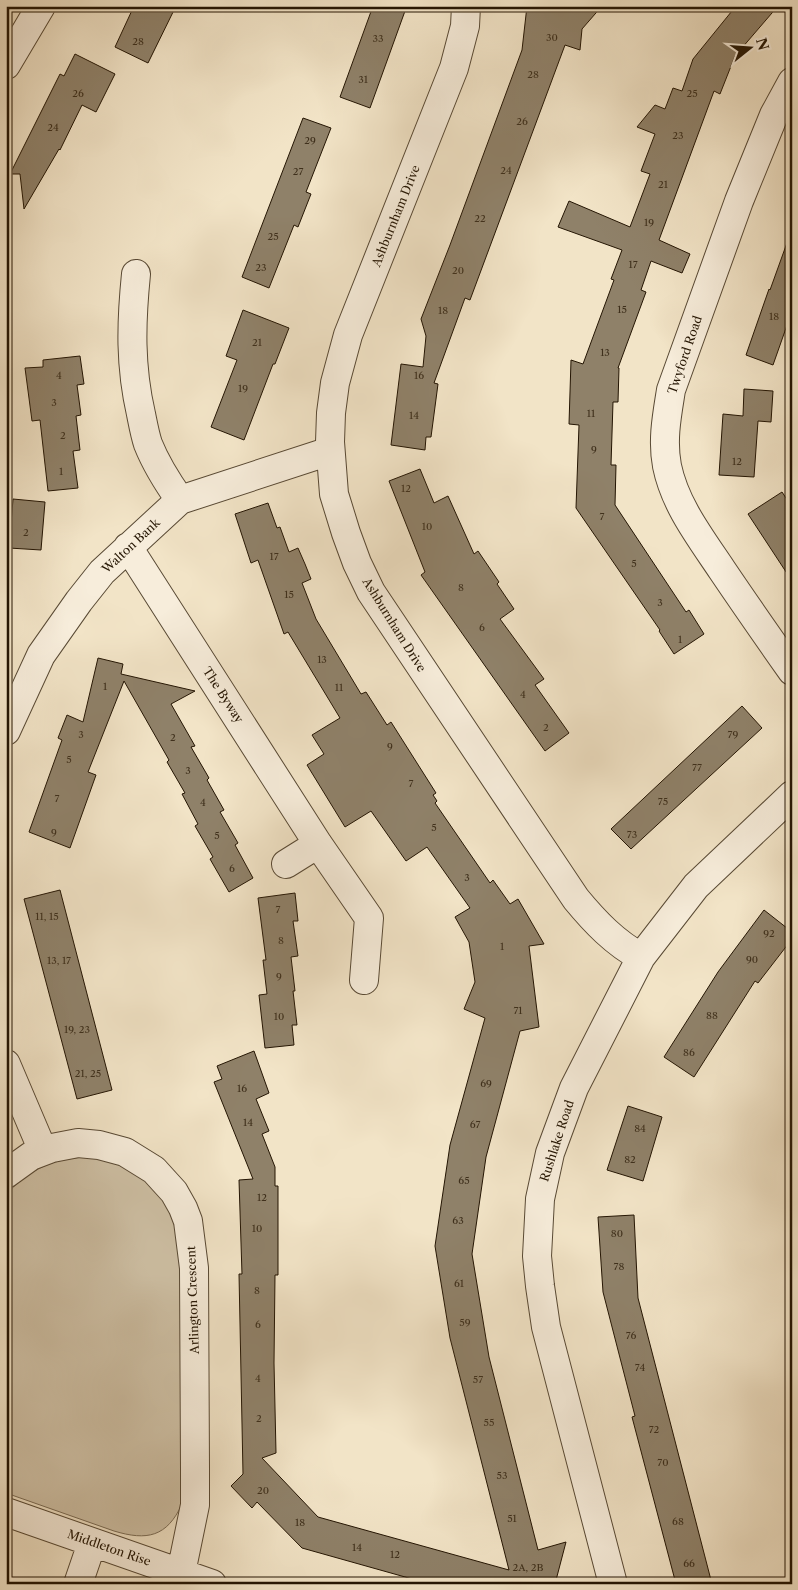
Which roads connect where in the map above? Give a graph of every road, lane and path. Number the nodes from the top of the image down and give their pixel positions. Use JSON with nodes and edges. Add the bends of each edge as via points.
{"nodes":[{"id":1,"x":41,"y":6,"type":"edge"},
{"id":2,"x":466,"y":6,"type":"edge"},
{"id":3,"x":6,"y":65,"type":"edge"},
{"id":4,"x":792,"y":82,"type":"edge"},
{"id":5,"x":136,"y":274,"type":"dead end"},
{"id":6,"x":330,"y":451,"type":"junction"},
{"id":7,"x":180,"y":500,"type":"junction"},
{"id":8,"x":128,"y":547,"type":"junction"},
{"id":9,"x":792,"y":671,"type":"edge"},
{"id":10,"x":6,"y":731,"type":"edge"},
{"id":11,"x":792,"y":795,"type":"edge"},
{"id":12,"x":318,"y":844,"type":"junction"},
{"id":13,"x":286,"y":864,"type":"dead end"},
{"id":14,"x":641,"y":957,"type":"junction"},
{"id":15,"x":364,"y":980,"type":"dead end"},
{"id":16,"x":6,"y":1064,"type":"edge"},
{"id":17,"x":43,"y":1151,"type":"junction"},
{"id":18,"x":6,"y":1174,"type":"edge"},
{"id":19,"x":6,"y":1512,"type":"edge"},
{"id":20,"x":92,"y":1543,"type":"junction"},
{"id":21,"x":181,"y":1573,"type":"junction"},
{"id":22,"x":78,"y":1584,"type":"edge"},
{"id":23,"x":212,"y":1584,"type":"edge"},
{"id":24,"x":613,"y":1584,"type":"edge"}],
"edges":[{"from":1,"to":3,"type":"street"},
{"from":2,"to":6,"type":"street","name":"Ashburnham Drive","via":[[465,26],[454,68],[348,335],[335,383]]},
{"from":4,"to":9,"type":"street","name":"Twyford Road","via":[[774,114],[739,200],[671,390],[665,448],[672,485],[692,526]]},
{"from":5,"to":7,"type":"street","via":[[131,344],[137,396],[148,443]]},
{"from":6,"to":7,"type":"street","name":"Walton Bank"},
{"from":6,"to":14,"type":"street","name":"Ashburnham Drive","via":[[337,506],[371,592],[576,899],[595,922],[627,950]]},
{"from":7,"to":8,"type":"street","name":"Walton Bank"},
{"from":8,"to":10,"type":"street","name":"Walton Bank","via":[[102,572],[40,655]]},
{"from":8,"to":12,"type":"street","name":"The Byway"},
{"from":11,"to":14,"type":"street","name":"Rushlake Road","via":[[696,886]]},
{"from":12,"to":13,"type":"street"},
{"from":12,"to":15,"type":"street","name":"The Byway","via":[[369,918]]},
{"from":14,"to":24,"type":"street","name":"Rushlake Road","via":[[574,1088],[544,1176],[538,1226],[537,1256],[546,1327]]},
{"from":16,"to":17,"type":"street"},
{"from":17,"to":18,"type":"street","name":"Arlington Crescent"},
{"from":17,"to":21,"type":"street","name":"Arlington Crescent","via":[[86,1143],[125,1152],[142,1161],[163,1179],[174,1192],[188,1221],[194,1268],[195,1505]]},
{"from":19,"to":20,"type":"street","name":"Middleton Rise"},
{"from":20,"to":21,"type":"street","name":"Middleton Rise"},
{"from":20,"to":22,"type":"street"},
{"from":21,"to":23,"type":"street","name":"Middleton Rise"}]}
